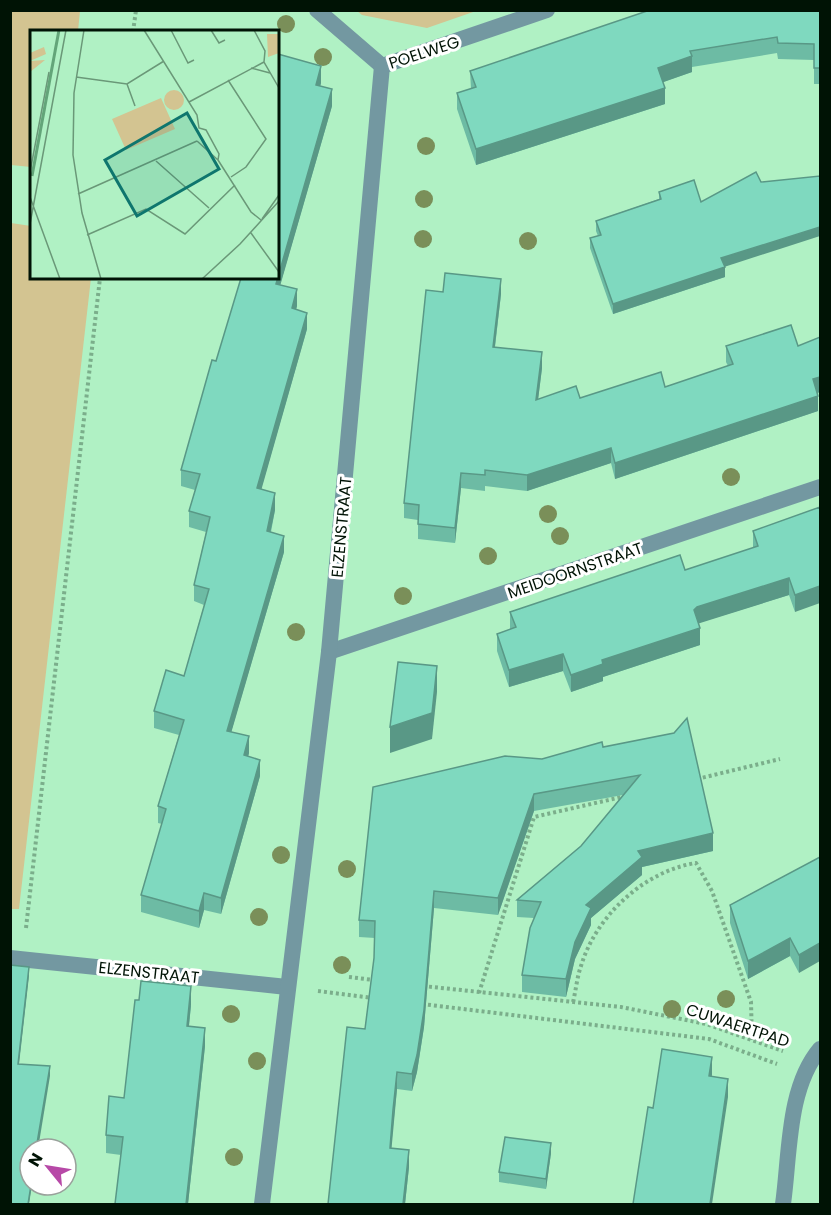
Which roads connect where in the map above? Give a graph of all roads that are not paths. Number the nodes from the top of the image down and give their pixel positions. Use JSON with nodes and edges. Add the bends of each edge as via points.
{"nodes":[{"id":1,"x":317,"y":10,"type":"edge"},
{"id":2,"x":547,"y":10,"type":"edge"},
{"id":3,"x":382,"y":66,"type":"junction"},
{"id":4,"x":820,"y":487,"type":"edge"},
{"id":5,"x":329,"y":652,"type":"junction"},
{"id":6,"x":17,"y":958,"type":"edge"},
{"id":7,"x":286,"y":987,"type":"junction"},
{"id":8,"x":820,"y":1049,"type":"edge"},
{"id":9,"x":262,"y":1204,"type":"edge"},
{"id":10,"x":783,"y":1204,"type":"edge"}],
"edges":[{"from":1,"to":3,"type":"street","name":"POELWEG"},
{"from":2,"to":3,"type":"street","name":"POELWEG"},
{"from":3,"to":5,"type":"street","name":"ELZENSTRAAT"},
{"from":4,"to":5,"type":"street","name":"MEIDOORNSTRAAT"},
{"from":5,"to":7,"type":"street","name":"ELZENSTRAAT"},
{"from":6,"to":7,"type":"street","name":"ELZENSTRAAT"},
{"from":7,"to":9,"type":"street","name":"ELZENSTRAAT"},
{"from":8,"to":10,"type":"street","via":[[807,1065],[798,1088]]}]}
